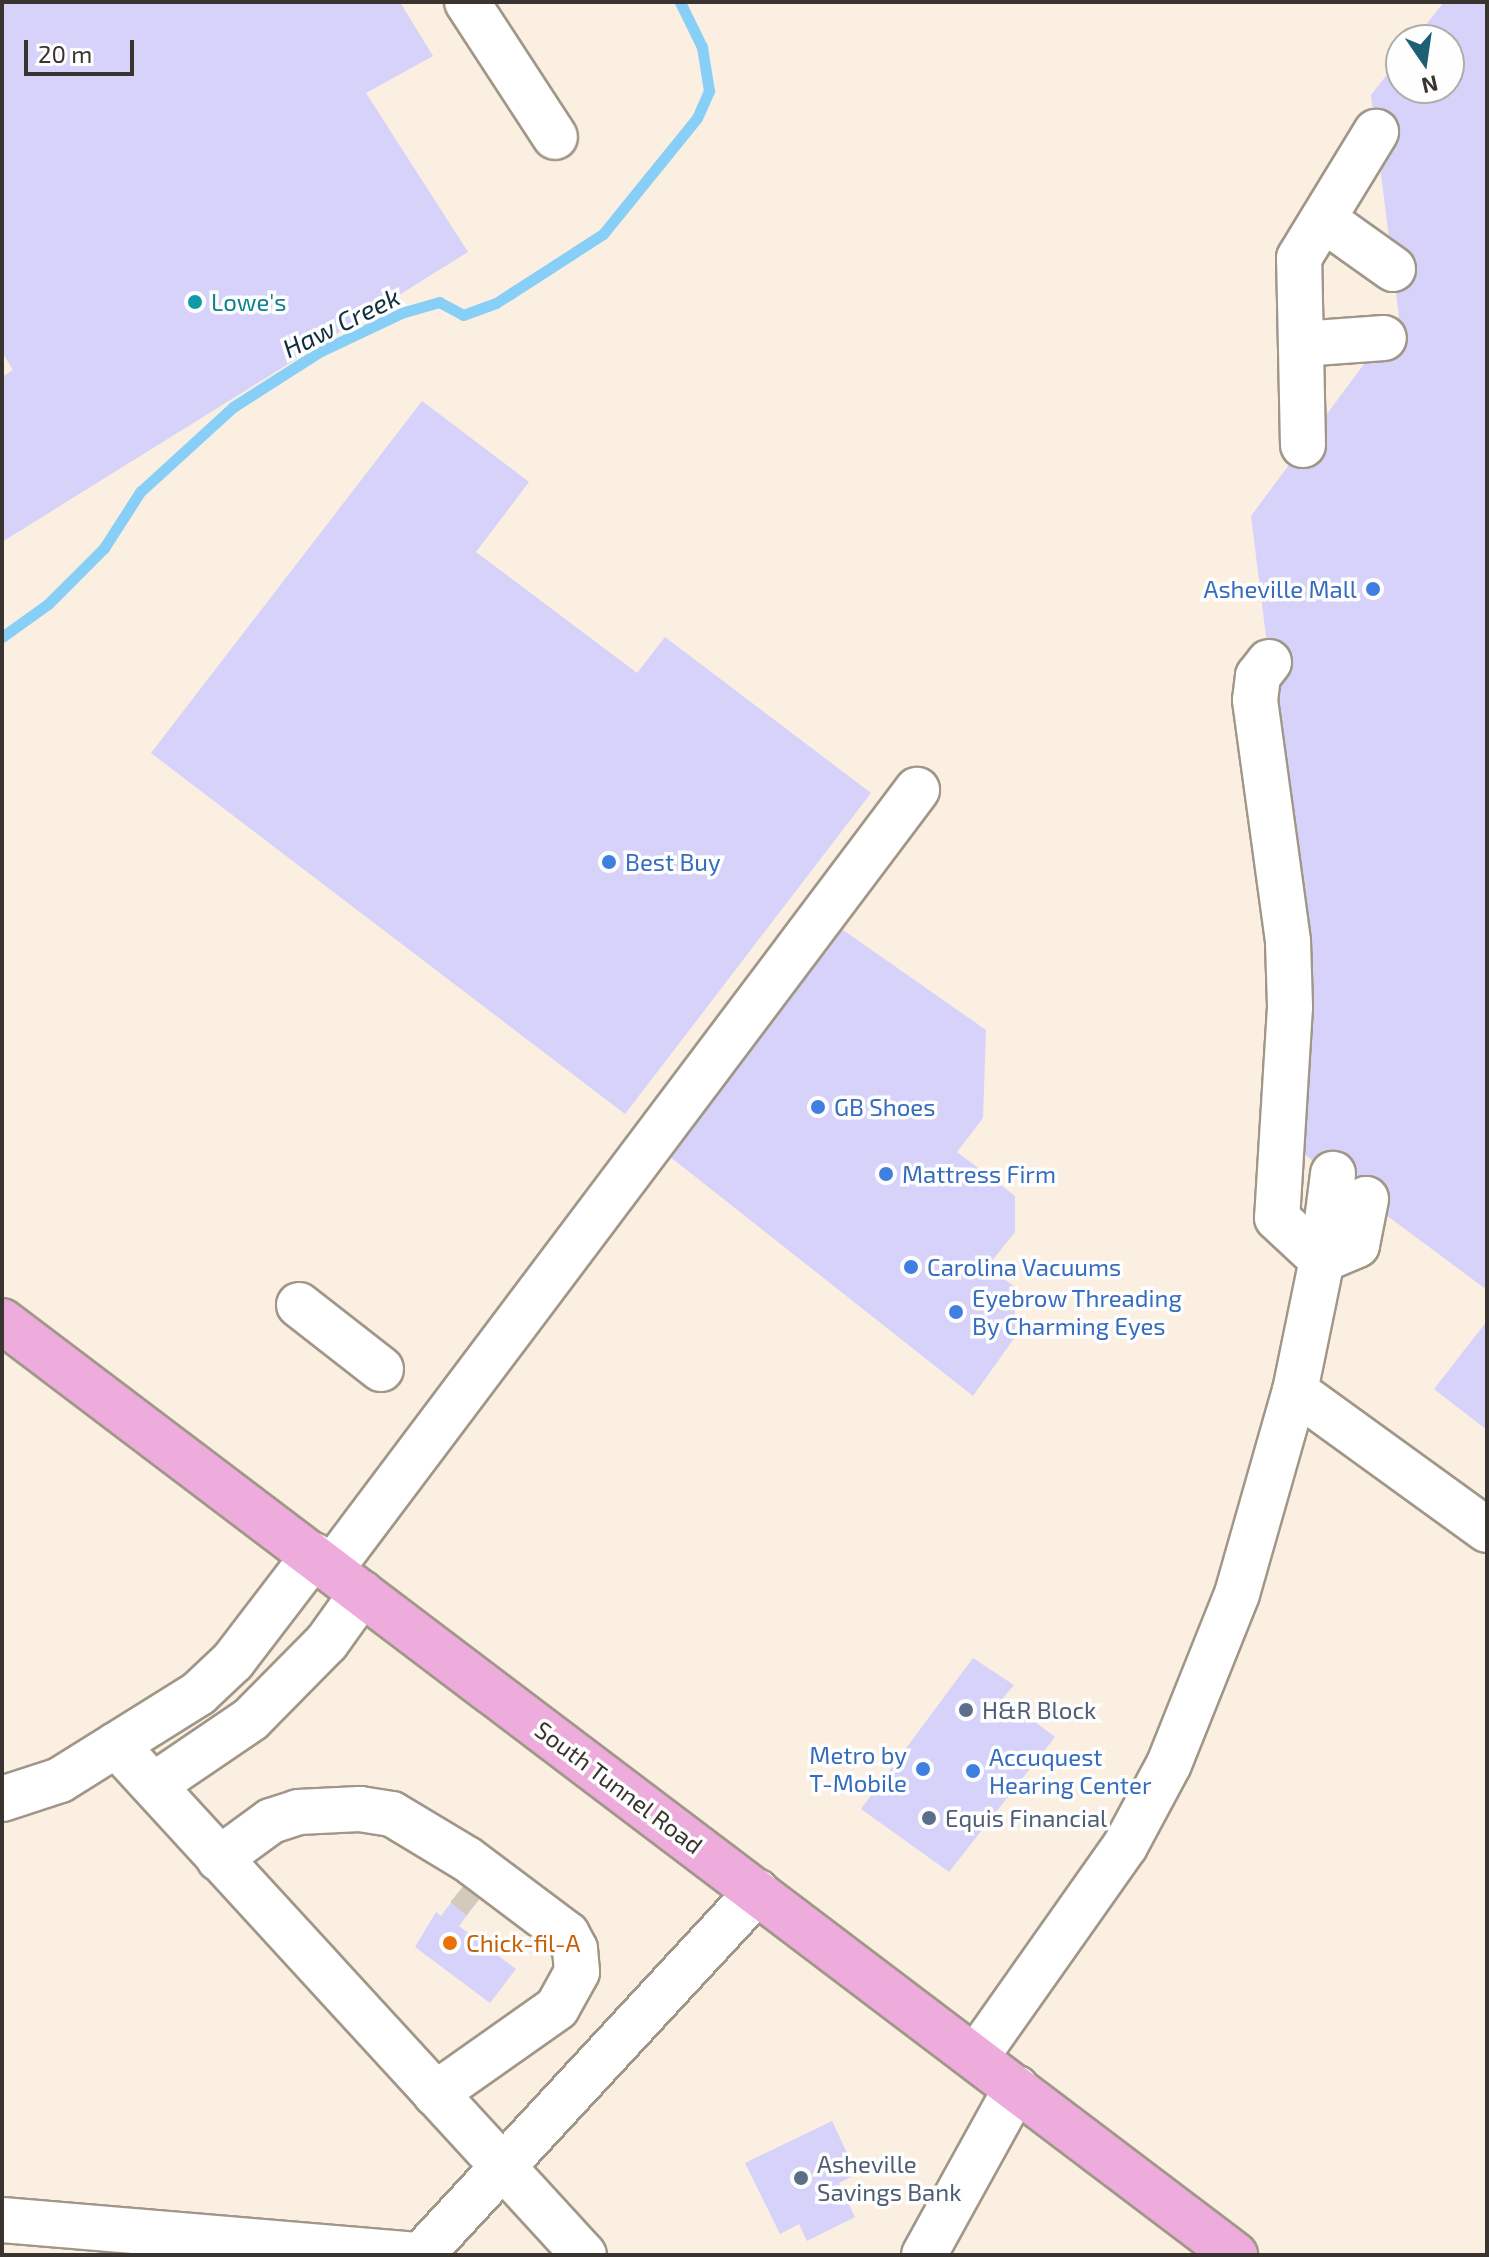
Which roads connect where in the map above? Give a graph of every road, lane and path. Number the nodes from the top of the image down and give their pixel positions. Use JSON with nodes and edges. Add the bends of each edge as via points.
{"nodes":[{"id":1,"x":467,"y":2,"type":"edge"},
{"id":2,"x":1376,"y":132,"type":"dead end"},
{"id":3,"x":555,"y":137,"type":"dead end"},
{"id":4,"x":1323,"y":219,"type":"junction"},
{"id":5,"x":1393,"y":269,"type":"dead end"},
{"id":6,"x":1384,"y":338,"type":"dead end"},
{"id":7,"x":1301,"y":344,"type":"junction"},
{"id":8,"x":1303,"y":445,"type":"dead end"},
{"id":9,"x":1269,"y":662,"type":"dead end"},
{"id":10,"x":917,"y":790,"type":"dead end"},
{"id":11,"x":1349,"y":1186,"type":"dead end"},
{"id":12,"x":1322,"y":1260,"type":"junction"},
{"id":13,"x":299,"y":1305,"type":"dead end"},
{"id":14,"x":2,"y":1321,"type":"edge"},
{"id":15,"x":381,"y":1369,"type":"dead end"},
{"id":16,"x":1295,"y":1391,"type":"junction"},
{"id":17,"x":1487,"y":1530,"type":"edge"},
{"id":18,"x":335,"y":1572,"type":"junction"},
{"id":19,"x":116,"y":1745,"type":"junction"},
{"id":20,"x":154,"y":1785,"type":"junction"},
{"id":21,"x":2,"y":1799,"type":"edge"},
{"id":22,"x":227,"y":1868,"type":"junction"},
{"id":23,"x":757,"y":1892,"type":"junction"},
{"id":24,"x":976,"y":2057,"type":"junction"},
{"id":25,"x":427,"y":2085,"type":"junction"},
{"id":26,"x":1016,"y":2088,"type":"junction"},
{"id":27,"x":503,"y":2167,"type":"junction"},
{"id":28,"x":2,"y":2220,"type":"edge"},
{"id":29,"x":420,"y":2255,"type":"edge"},
{"id":30,"x":584,"y":2255,"type":"edge"},
{"id":31,"x":924,"y":2255,"type":"edge"},
{"id":32,"x":1235,"y":2255,"type":"edge"}],
"edges":[{"from":1,"to":3,"type":"lane"},
{"from":2,"to":4,"type":"lane"},
{"from":4,"to":5,"type":"lane"},
{"from":4,"to":7,"type":"lane","via":[[1299,258]]},
{"from":6,"to":7,"type":"lane"},
{"from":7,"to":8,"type":"lane"},
{"from":9,"to":12,"type":"lane","via":[[1258,676],[1255,700],[1288,942],[1290,1007],[1277,1218]]},
{"from":10,"to":18,"type":"lane"},
{"from":11,"to":12,"type":"lane"},
{"from":12,"to":16,"type":"lane"},
{"from":13,"to":15,"type":"lane"},
{"from":14,"to":18,"type":"main road","name":"South Tunnel Road"},
{"from":16,"to":17,"type":"lane"},
{"from":16,"to":24,"type":"lane","via":[[1237,1594],[1169,1764],[1125,1846]]},
{"from":18,"to":19,"type":"lane","via":[[162,1720]]},
{"from":18,"to":20,"type":"lane","via":[[327,1642],[251,1719]]},
{"from":18,"to":23,"type":"main road","name":"South Tunnel Road"},
{"from":19,"to":20,"type":"lane"},
{"from":19,"to":21,"type":"lane","via":[[60,1780]]},
{"from":20,"to":22,"type":"lane"},
{"from":22,"to":25,"type":"lane"},
{"from":22,"to":25,"type":"lane","via":[[302,1830],[359,1825],[410,1844],[547,1954],[551,1979]]},
{"from":22,"to":25,"type":"lane","via":[[250,1833],[298,1812],[360,1809],[392,1814],[467,1859],[567,1934],[577,1972],[557,2008]]},
{"from":23,"to":24,"type":"main road","name":"South Tunnel Road"},
{"from":23,"to":27,"type":"lane"},
{"from":24,"to":26,"type":"main road","name":"South Tunnel Road"},
{"from":25,"to":27,"type":"lane"},
{"from":26,"to":31,"type":"lane"},
{"from":26,"to":32,"type":"main road","name":"South Tunnel Road"},
{"from":27,"to":29,"type":"lane"},
{"from":27,"to":30,"type":"lane"},
{"from":28,"to":29,"type":"lane"}]}
